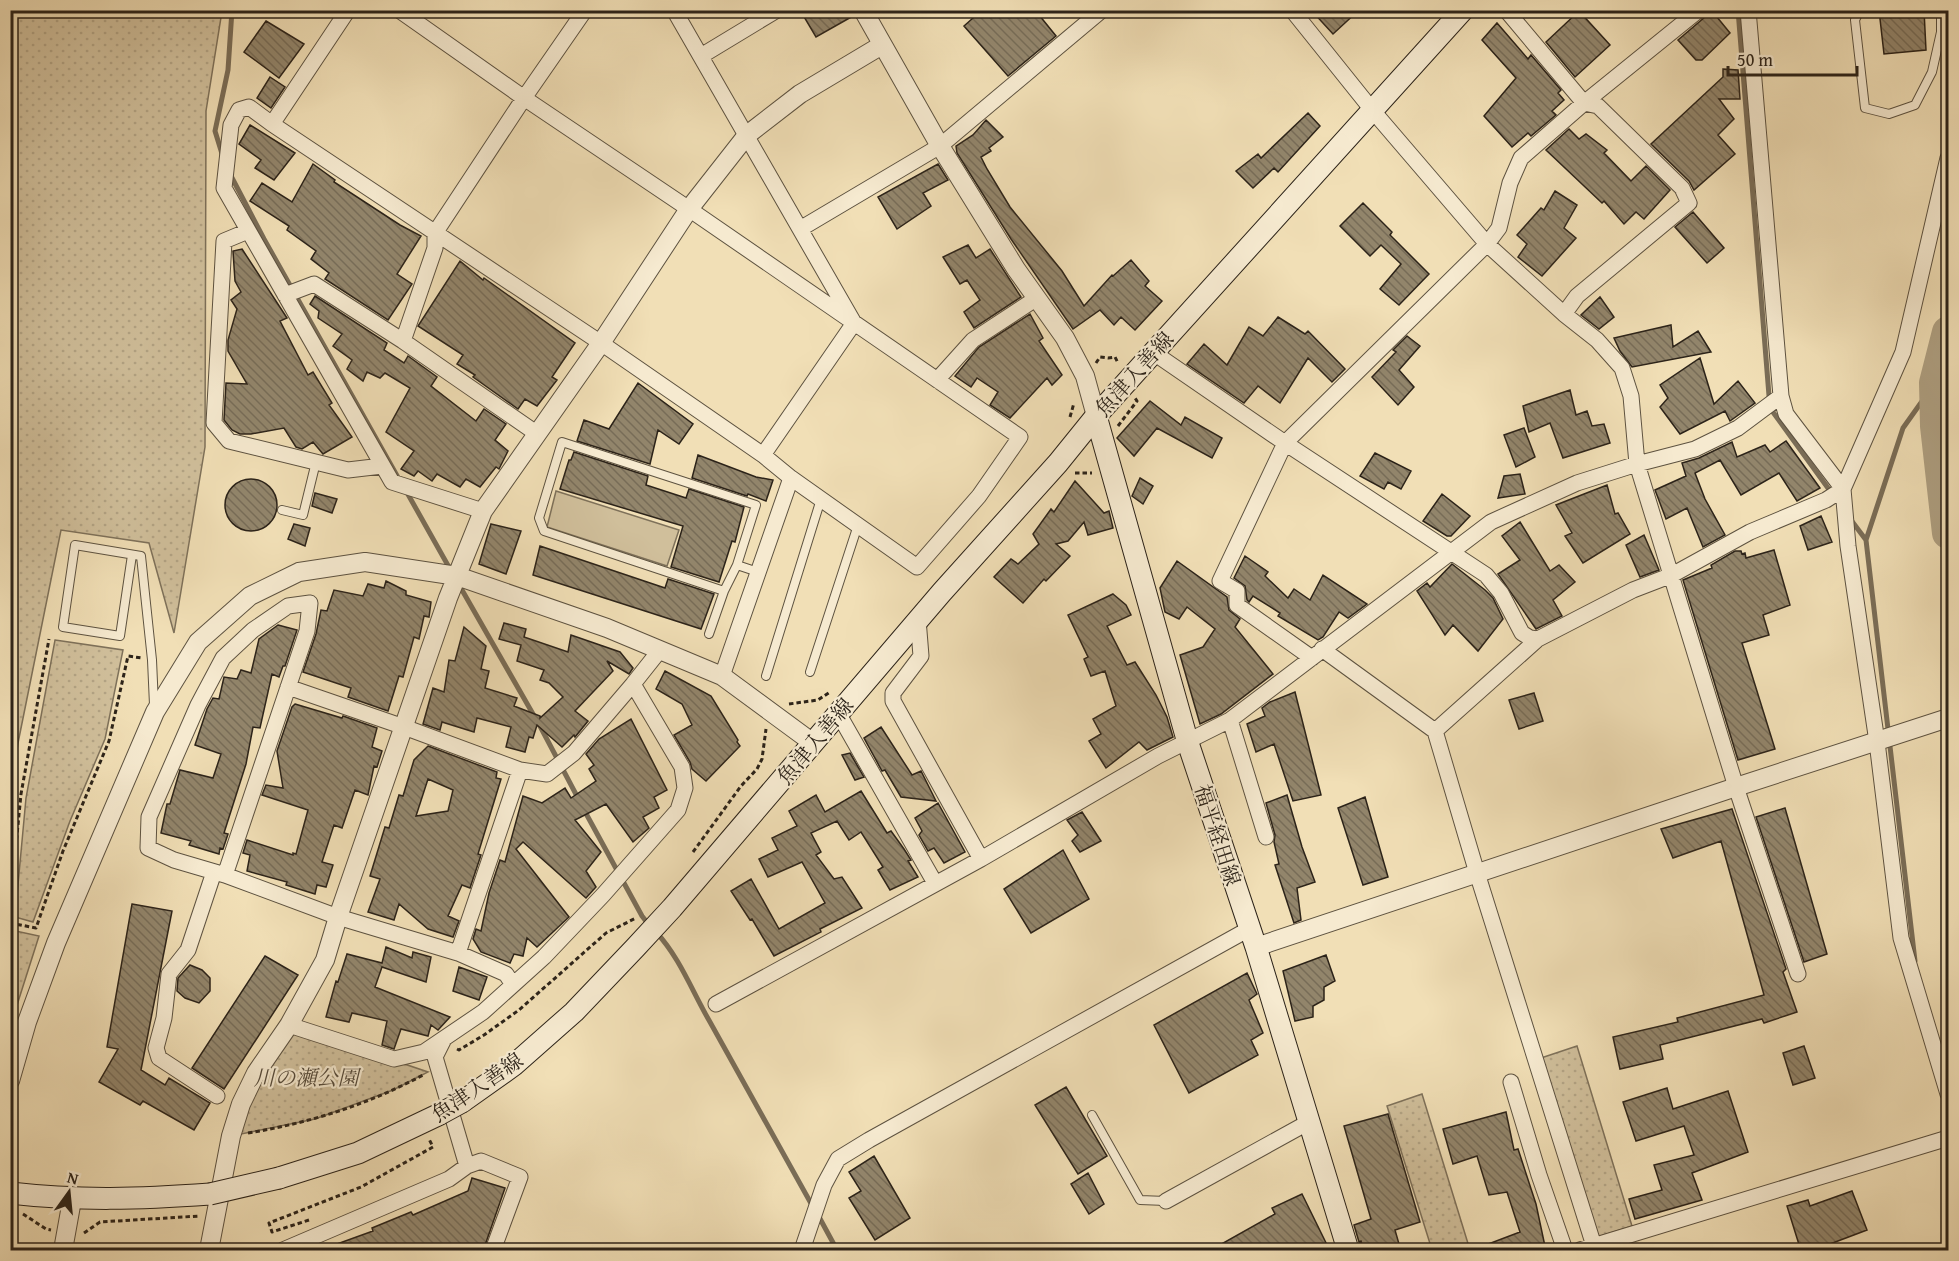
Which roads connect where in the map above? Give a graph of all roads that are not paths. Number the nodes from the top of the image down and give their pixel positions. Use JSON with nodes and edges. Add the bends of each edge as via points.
{"nodes":[{"id":1,"x":348,"y":10,"type":"edge"},
{"id":2,"x":399,"y":10,"type":"edge"},
{"id":3,"x":585,"y":10,"type":"edge"},
{"id":4,"x":674,"y":10,"type":"edge"},
{"id":5,"x":777,"y":10,"type":"edge"},
{"id":6,"x":863,"y":10,"type":"edge"},
{"id":7,"x":1102,"y":10,"type":"edge"},
{"id":8,"x":1292,"y":10,"type":"edge"},
{"id":9,"x":1463,"y":10,"type":"edge"},
{"id":10,"x":1506,"y":10,"type":"edge"},
{"id":11,"x":1699,"y":10,"type":"edge"},
{"id":12,"x":1748,"y":10,"type":"edge"},
{"id":13,"x":1860,"y":10,"type":"edge"},
{"id":14,"x":1941,"y":10,"type":"edge"},
{"id":15,"x":882,"y":45,"type":"junction"},
{"id":16,"x":701,"y":56,"type":"junction"},
{"id":17,"x":524,"y":98,"type":"junction"},
{"id":18,"x":1584,"y":103,"type":"junction"},
{"id":19,"x":1373,"y":111,"type":"junction"},
{"id":20,"x":272,"y":124,"type":"junction"},
{"id":21,"x":747,"y":135,"type":"junction"},
{"id":22,"x":940,"y":146,"type":"junction"},
{"id":23,"x":1948,"y":158,"type":"edge"},
{"id":24,"x":689,"y":209,"type":"junction"},
{"id":25,"x":800,"y":229,"type":"junction"},
{"id":26,"x":249,"y":231,"type":"junction"},
{"id":27,"x":435,"y":233,"type":"junction"},
{"id":28,"x":1487,"y":244,"type":"junction"},
{"id":29,"x":285,"y":296,"type":"junction"},
{"id":30,"x":1037,"y":298,"type":"junction"},
{"id":31,"x":1564,"y":314,"type":"junction"},
{"id":32,"x":854,"y":323,"type":"junction"},
{"id":33,"x":402,"y":341,"type":"junction"},
{"id":34,"x":601,"y":343,"type":"junction"},
{"id":35,"x":1154,"y":354,"type":"junction"},
{"id":36,"x":937,"y":380,"type":"junction"},
{"id":37,"x":1781,"y":396,"type":"junction"},
{"id":38,"x":1096,"y":416,"type":"junction"},
{"id":39,"x":536,"y":433,"type":"junction"},
{"id":40,"x":1285,"y":443,"type":"junction"},
{"id":41,"x":763,"y":455,"type":"junction"},
{"id":42,"x":316,"y":462,"type":"junction"},
{"id":43,"x":1637,"y":464,"type":"junction"},
{"id":44,"x":382,"y":465,"type":"junction"},
{"id":45,"x":791,"y":478,"type":"junction"},
{"id":46,"x":1843,"y":489,"type":"junction"},
{"id":47,"x":821,"y":499,"type":"junction"},
{"id":48,"x":282,"y":510,"type":"dead end"},
{"id":49,"x":483,"y":511,"type":"junction"},
{"id":50,"x":858,"y":525,"type":"junction"},
{"id":51,"x":1451,"y":553,"type":"junction"},
{"id":52,"x":132,"y":555,"type":"junction"},
{"id":53,"x":738,"y":565,"type":"junction"},
{"id":54,"x":758,"y":572,"type":"junction"},
{"id":55,"x":1672,"y":575,"type":"junction"},
{"id":56,"x":457,"y":576,"type":"junction"},
{"id":57,"x":724,"y":591,"type":"junction"},
{"id":58,"x":918,"y":619,"type":"junction"},
{"id":59,"x":710,"y":634,"type":"dead end"},
{"id":60,"x":1538,"y":639,"type":"junction"},
{"id":61,"x":660,"y":650,"type":"junction"},
{"id":62,"x":1317,"y":654,"type":"junction"},
{"id":63,"x":810,"y":672,"type":"dead end"},
{"id":64,"x":722,"y":676,"type":"junction"},
{"id":65,"x":766,"y":676,"type":"dead end"},
{"id":66,"x":633,"y":684,"type":"junction"},
{"id":67,"x":288,"y":687,"type":"junction"},
{"id":68,"x":155,"y":712,"type":"junction"},
{"id":69,"x":838,"y":713,"type":"junction"},
{"id":70,"x":1948,"y":718,"type":"edge"},
{"id":71,"x":1230,"y":720,"type":"junction"},
{"id":72,"x":404,"y":727,"type":"junction"},
{"id":73,"x":1435,"y":731,"type":"junction"},
{"id":74,"x":1876,"y":742,"type":"junction"},
{"id":75,"x":813,"y":743,"type":"junction"},
{"id":76,"x":1188,"y":743,"type":"junction"},
{"id":77,"x":520,"y":770,"type":"junction"},
{"id":78,"x":1736,"y":787,"type":"junction"},
{"id":79,"x":1266,"y":837,"type":"dead end"},
{"id":80,"x":981,"y":859,"type":"junction"},
{"id":81,"x":1477,"y":873,"type":"junction"},
{"id":82,"x":220,"y":874,"type":"junction"},
{"id":83,"x":935,"y":883,"type":"junction"},
{"id":84,"x":338,"y":917,"type":"junction"},
{"id":85,"x":1252,"y":938,"type":"junction"},
{"id":86,"x":458,"y":953,"type":"junction"},
{"id":87,"x":1798,"y":974,"type":"dead end"},
{"id":88,"x":513,"y":985,"type":"junction"},
{"id":89,"x":716,"y":1004,"type":"dead end"},
{"id":90,"x":289,"y":1025,"type":"junction"},
{"id":91,"x":445,"y":1038,"type":"junction"},
{"id":92,"x":10,"y":1081,"type":"edge"},
{"id":93,"x":1511,"y":1082,"type":"dead end"},
{"id":94,"x":1948,"y":1094,"type":"edge"},
{"id":95,"x":217,"y":1096,"type":"dead end"},
{"id":96,"x":1092,"y":1115,"type":"dead end"},
{"id":97,"x":1309,"y":1122,"type":"junction"},
{"id":98,"x":1948,"y":1138,"type":"edge"},
{"id":99,"x":467,"y":1166,"type":"junction"},
{"id":100,"x":13,"y":1193,"type":"edge"},
{"id":101,"x":72,"y":1200,"type":"junction"},
{"id":102,"x":1166,"y":1201,"type":"joint"},
{"id":103,"x":1587,"y":1248,"type":"edge"},
{"id":104,"x":286,"y":1250,"type":"edge"},
{"id":105,"x":63,"y":1251,"type":"edge"},
{"id":106,"x":209,"y":1251,"type":"edge"},
{"id":107,"x":493,"y":1251,"type":"edge"},
{"id":108,"x":802,"y":1251,"type":"edge"},
{"id":109,"x":1348,"y":1251,"type":"edge"},
{"id":110,"x":1565,"y":1251,"type":"edge"}],
"edges":[{"from":1,"to":20,"type":"street"},
{"from":2,"to":17,"type":"street"},
{"from":3,"to":17,"type":"street"},
{"from":4,"to":16,"type":"street"},
{"from":5,"to":16,"type":"street"},
{"from":6,"to":15,"type":"street"},
{"from":7,"to":22,"type":"street"},
{"from":8,"to":19,"type":"street"},
{"from":9,"to":19,"type":"main road","name":"魚津入善線"},
{"from":10,"to":18,"type":"street"},
{"from":11,"to":18,"type":"street"},
{"from":12,"to":37,"type":"street"},
{"from":13,"to":14,"type":"lane","via":[[1855,20],[1865,108],[1890,114],[1915,105],[1924,89],[1941,32]]},
{"from":15,"to":21,"type":"street","via":[[800,94]]},
{"from":15,"to":22,"type":"street"},
{"from":16,"to":21,"type":"street"},
{"from":17,"to":24,"type":"street"},
{"from":17,"to":27,"type":"street"},
{"from":18,"to":28,"type":"street","via":[[1521,158],[1499,228]]},
{"from":18,"to":31,"type":"street","via":[[1598,106],[1682,188],[1689,203],[1577,296]]},
{"from":19,"to":28,"type":"street"},
{"from":19,"to":35,"type":"main road","name":"魚津入善線"},
{"from":20,"to":26,"type":"street","via":[[249,107],[239,110],[231,126],[224,188]]},
{"from":20,"to":27,"type":"street"},
{"from":21,"to":24,"type":"street"},
{"from":21,"to":25,"type":"street"},
{"from":22,"to":25,"type":"street"},
{"from":22,"to":30,"type":"street"},
{"from":23,"to":46,"type":"street","via":[[1903,352]]},
{"from":24,"to":32,"type":"street"},
{"from":24,"to":34,"type":"street"},
{"from":25,"to":32,"type":"street"},
{"from":26,"to":29,"type":"street"},
{"from":26,"to":42,"type":"street","via":[[224,241],[214,423],[229,441]]},
{"from":27,"to":33,"type":"street","via":[[435,248]]},
{"from":27,"to":34,"type":"street"},
{"from":28,"to":31,"type":"street"},
{"from":28,"to":40,"type":"street"},
{"from":29,"to":33,"type":"street","via":[[314,284]]},
{"from":29,"to":44,"type":"street"},
{"from":30,"to":36,"type":"street","via":[[973,340]]},
{"from":30,"to":38,"type":"street","via":[[1085,376]]},
{"from":31,"to":43,"type":"street","via":[[1597,340],[1622,368],[1631,396]]},
{"from":32,"to":36,"type":"street"},
{"from":32,"to":41,"type":"street"},
{"from":33,"to":39,"type":"street"},
{"from":34,"to":39,"type":"street"},
{"from":34,"to":41,"type":"street"},
{"from":35,"to":38,"type":"main road","name":"魚津入善線"},
{"from":35,"to":40,"type":"street"},
{"from":36,"to":50,"type":"street","via":[[1020,437],[979,496],[917,567]]},
{"from":37,"to":43,"type":"street","via":[[1738,428],[1695,448]]},
{"from":37,"to":46,"type":"street","via":[[1785,414]]},
{"from":38,"to":58,"type":"main road","name":"魚津入善線"},
{"from":38,"to":76,"type":"main road","name":"福平経田線"},
{"from":39,"to":49,"type":"street"},
{"from":40,"to":51,"type":"street"},
{"from":40,"to":62,"type":"street","via":[[1220,581],[1237,591],[1237,605]]},
{"from":41,"to":45,"type":"street"},
{"from":42,"to":44,"type":"street","via":[[348,470]]},
{"from":42,"to":48,"type":"lane","via":[[303,515]]},
{"from":43,"to":51,"type":"street","via":[[1577,483],[1522,507],[1491,522]]},
{"from":43,"to":55,"type":"street"},
{"from":44,"to":49,"type":"street","via":[[392,482]]},
{"from":45,"to":47,"type":"street"},
{"from":45,"to":54,"type":"street"},
{"from":46,"to":55,"type":"street","via":[[1750,532]]},
{"from":46,"to":74,"type":"street"},
{"from":47,"to":50,"type":"street"},
{"from":47,"to":65,"type":"lane"},
{"from":49,"to":56,"type":"street"},
{"from":50,"to":63,"type":"lane"},
{"from":51,"to":60,"type":"street","via":[[1486,575],[1501,593],[1522,633]]},
{"from":51,"to":62,"type":"street"},
{"from":52,"to":52,"type":"lane","via":[[75,545],[63,627],[120,636]]},
{"from":52,"to":68,"type":"lane","via":[[141,556]]},
{"from":53,"to":54,"type":"lane"},
{"from":53,"to":57,"type":"lane"},
{"from":53,"to":57,"type":"lane","via":[[756,505],[562,442],[539,518],[544,531]]},
{"from":54,"to":64,"type":"street"},
{"from":55,"to":60,"type":"street","via":[[1633,590]]},
{"from":55,"to":78,"type":"street"},
{"from":56,"to":61,"type":"street"},
{"from":56,"to":68,"type":"street","via":[[364,562],[299,572],[250,596],[198,642]]},
{"from":56,"to":72,"type":"street"},
{"from":57,"to":59,"type":"lane"},
{"from":58,"to":69,"type":"main road","name":"魚津入善線"},
{"from":58,"to":80,"type":"street","via":[[921,656],[893,693],[893,701]]},
{"from":60,"to":73,"type":"street"},
{"from":61,"to":64,"type":"street"},
{"from":61,"to":66,"type":"street"},
{"from":62,"to":71,"type":"street"},
{"from":62,"to":73,"type":"street"},
{"from":64,"to":75,"type":"street"},
{"from":66,"to":77,"type":"street","via":[[574,753],[547,774]]},
{"from":66,"to":88,"type":"street","via":[[682,767],[685,788],[678,810],[603,895]]},
{"from":67,"to":72,"type":"street"},
{"from":67,"to":82,"type":"street"},
{"from":67,"to":82,"type":"street","via":[[307,631],[310,603],[288,606],[253,630],[223,658],[149,817],[148,848]]},
{"from":68,"to":92,"type":"street","via":[[56,943]]},
{"from":69,"to":75,"type":"main road","name":"魚津入善線"},
{"from":69,"to":83,"type":"street"},
{"from":70,"to":74,"type":"street"},
{"from":71,"to":76,"type":"street"},
{"from":71,"to":79,"type":"street"},
{"from":72,"to":77,"type":"street"},
{"from":72,"to":84,"type":"street"},
{"from":73,"to":81,"type":"street"},
{"from":74,"to":78,"type":"street"},
{"from":74,"to":94,"type":"street","via":[[1901,938]]},
{"from":75,"to":101,"type":"main road","name":"魚津入善線","bridge":true,"via":[[672,908],[574,1012],[514,1065],[462,1102],[358,1154],[279,1178],[210,1194]]},
{"from":76,"to":80,"type":"street","via":[[1158,756]]},
{"from":76,"to":85,"type":"main road","name":"福平経田線"},
{"from":77,"to":86,"type":"street"},
{"from":78,"to":81,"type":"street"},
{"from":78,"to":87,"type":"street"},
{"from":80,"to":83,"type":"street"},
{"from":81,"to":85,"type":"street"},
{"from":81,"to":103,"type":"street"},
{"from":82,"to":84,"type":"street"},
{"from":82,"to":95,"type":"street","via":[[188,950],[169,974],[156,1048],[159,1058]]},
{"from":83,"to":89,"type":"street"},
{"from":84,"to":86,"type":"street"},
{"from":84,"to":90,"type":"street","via":[[325,960]]},
{"from":85,"to":97,"type":"main road","name":"福平経田線"},
{"from":85,"to":108,"type":"street","via":[[838,1159],[824,1185]]},
{"from":86,"to":88,"type":"street","via":[[506,974]]},
{"from":88,"to":91,"type":"street"},
{"from":90,"to":91,"type":"street","via":[[394,1059],[424,1052]]},
{"from":90,"to":106,"type":"street","via":[[256,1073],[241,1104]]},
{"from":91,"to":99,"type":"street","via":[[435,1057]]},
{"from":93,"to":110,"type":"street"},
{"from":96,"to":102,"type":"lane","via":[[1140,1200]]},
{"from":97,"to":102,"type":"street"},
{"from":97,"to":109,"type":"main road","name":"福平経田線"},
{"from":98,"to":103,"type":"street"},
{"from":99,"to":104,"type":"street","via":[[449,1179]]},
{"from":99,"to":107,"type":"street","via":[[481,1161],[520,1177]]},
{"from":100,"to":101,"type":"main road","name":"魚津入善線"},
{"from":101,"to":105,"type":"street"}]}
